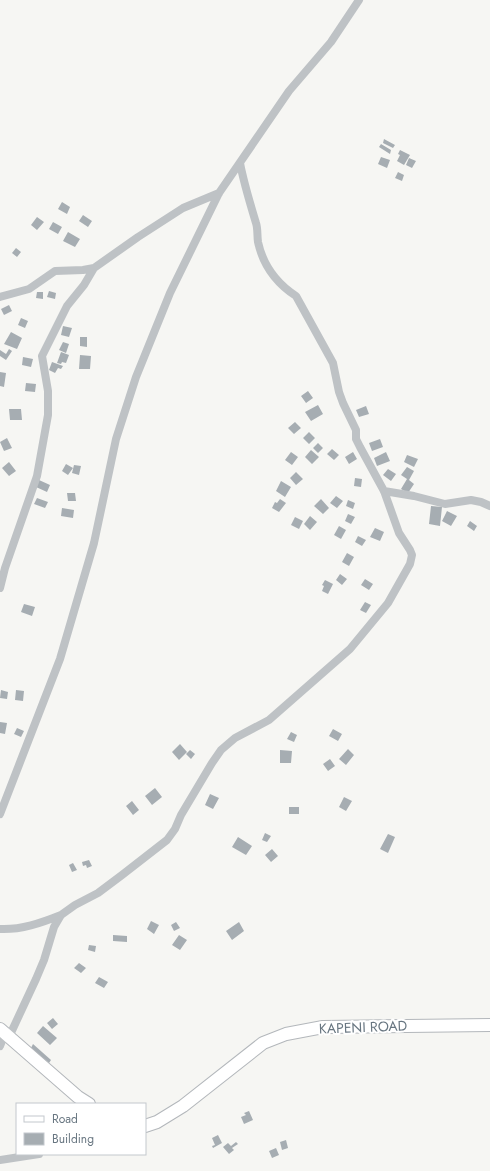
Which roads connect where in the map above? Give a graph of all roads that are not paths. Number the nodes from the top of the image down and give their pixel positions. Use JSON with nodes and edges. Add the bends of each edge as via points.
{"nodes":[{"id":1,"x":359,"y":0,"type":"edge"},
{"id":2,"x":240,"y":163,"type":"junction"},
{"id":3,"x":219,"y":193,"type":"junction"},
{"id":4,"x":94,"y":268,"type":"junction"},
{"id":5,"x":0,"y":297,"type":"edge"},
{"id":6,"x":384,"y":491,"type":"junction"},
{"id":7,"x":490,"y":506,"type":"edge"},
{"id":8,"x":0,"y":588,"type":"edge"},
{"id":9,"x":0,"y":814,"type":"edge"},
{"id":10,"x":61,"y":915,"type":"junction"},
{"id":11,"x":0,"y":929,"type":"edge"},
{"id":12,"x":490,"y":1025,"type":"edge"},
{"id":13,"x":4,"y":1033,"type":"edge"},
{"id":14,"x":0,"y":1046,"type":"edge"},
{"id":15,"x":87,"y":1103,"type":"edge"},
{"id":16,"x":146,"y":1126,"type":"edge"},
{"id":17,"x":32,"y":1155,"type":"edge"},
{"id":18,"x":0,"y":1160,"type":"edge"}],
"edges":[{"from":1,"to":2,"type":"street","via":[[331,42],[289,92]]},
{"from":2,"to":3,"type":"street"},
{"from":2,"to":6,"type":"street","via":[[257,225],[262,258],[272,274],[296,296],[334,363],[342,403],[356,430],[360,447]]},
{"from":3,"to":4,"type":"street","via":[[183,208]]},
{"from":3,"to":9,"type":"street","via":[[170,293],[136,377],[116,439],[94,543],[60,659]]},
{"from":4,"to":5,"type":"street","via":[[55,271],[29,288]]},
{"from":4,"to":8,"type":"street","via":[[68,306],[42,356],[48,390],[48,415],[37,476]]},
{"from":6,"to":7,"type":"street","via":[[446,504],[471,500]]},
{"from":6,"to":10,"type":"street","via":[[399,533],[412,555],[410,564],[388,603],[350,649],[269,720],[235,738],[222,750],[167,840],[104,888]]},
{"from":10,"to":11,"type":"street","via":[[41,924]]},
{"from":10,"to":13,"type":"street","via":[[54,927],[36,979]]},
{"from":12,"to":16,"type":"main road","name":"KAPENI ROAD","via":[[323,1027],[286,1034],[263,1043],[183,1106]]},
{"from":13,"to":14,"type":"street"},
{"from":13,"to":15,"type":"main road"},
{"from":17,"to":18,"type":"street"}]}
